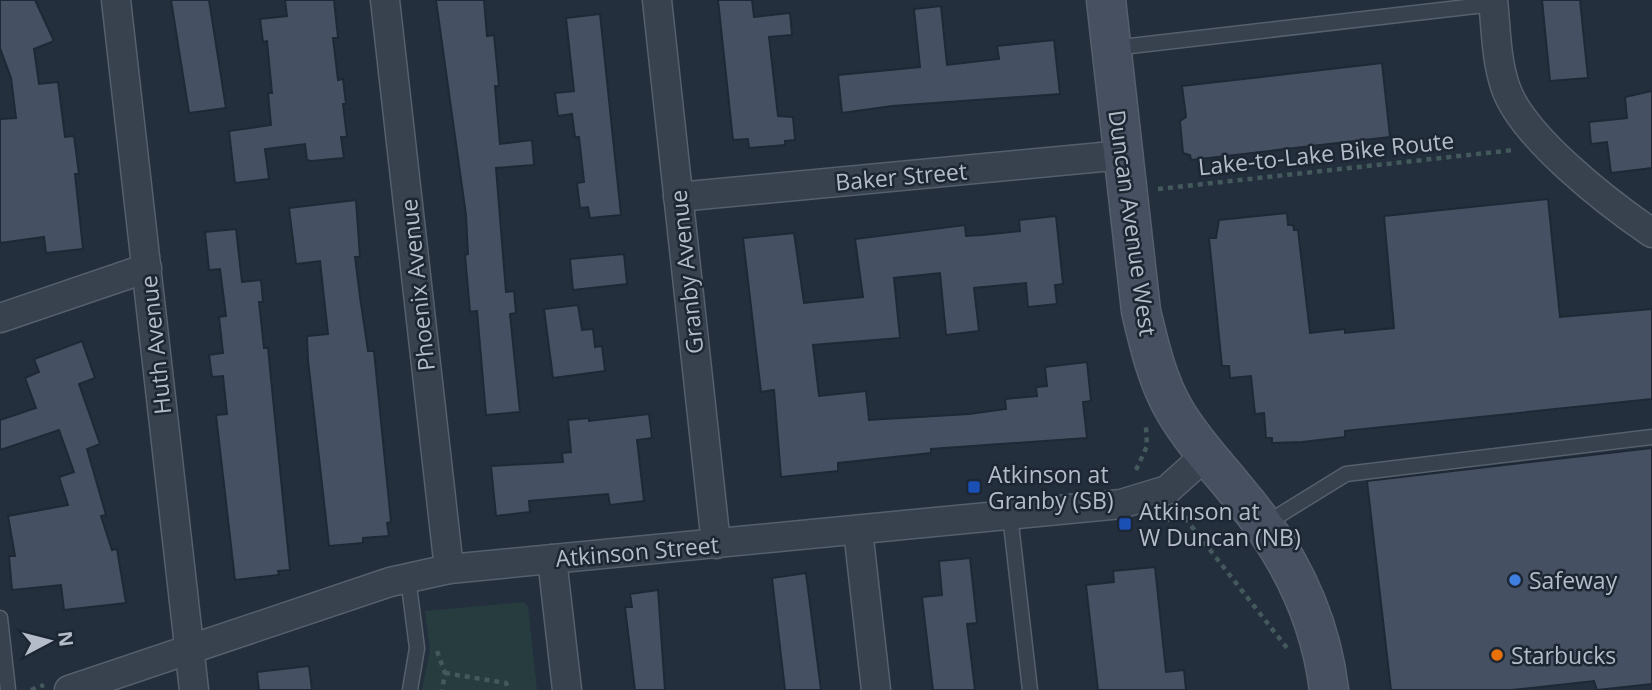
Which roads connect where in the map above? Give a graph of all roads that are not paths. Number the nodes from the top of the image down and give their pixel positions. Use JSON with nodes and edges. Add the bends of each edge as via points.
{"nodes":[{"id":1,"x":116,"y":0,"type":"edge"},
{"id":2,"x":385,"y":0,"type":"edge"},
{"id":3,"x":657,"y":0,"type":"edge"},
{"id":4,"x":1106,"y":0,"type":"edge"},
{"id":5,"x":1493,"y":2,"type":"edge"},
{"id":6,"x":1111,"y":48,"type":"junction"},
{"id":7,"x":1123,"y":155,"type":"junction"},
{"id":8,"x":678,"y":197,"type":"junction"},
{"id":9,"x":1652,"y":233,"type":"edge"},
{"id":10,"x":146,"y":268,"type":"junction"},
{"id":11,"x":0,"y":318,"type":"edge"},
{"id":12,"x":1652,"y":437,"type":"edge"},
{"id":13,"x":1206,"y":456,"type":"junction"},
{"id":14,"x":1010,"y":515,"type":"junction"},
{"id":15,"x":1264,"y":524,"type":"junction"},
{"id":16,"x":858,"y":530,"type":"junction"},
{"id":17,"x":716,"y":544,"type":"junction"},
{"id":18,"x":552,"y":559,"type":"junction"},
{"id":19,"x":449,"y":569,"type":"junction"},
{"id":20,"x":408,"y":578,"type":"junction"},
{"id":21,"x":0,"y":618,"type":"edge"},
{"id":22,"x":189,"y":648,"type":"junction"},
{"id":23,"x":8,"y":690,"type":"edge"},
{"id":24,"x":69,"y":690,"type":"edge"},
{"id":25,"x":194,"y":690,"type":"edge"},
{"id":26,"x":410,"y":690,"type":"edge"},
{"id":27,"x":567,"y":690,"type":"edge"},
{"id":28,"x":876,"y":690,"type":"edge"},
{"id":29,"x":1030,"y":690,"type":"edge"},
{"id":30,"x":1329,"y":690,"type":"edge"}],
"edges":[{"from":1,"to":10,"type":"street","name":"Huth Avenue"},
{"from":2,"to":19,"type":"street","name":"Phoenix Avenue"},
{"from":3,"to":8,"type":"street","name":"Granby Avenue"},
{"from":4,"to":6,"type":"street","name":"Duncan Avenue West"},
{"from":5,"to":6,"type":"lane"},
{"from":5,"to":9,"type":"street","via":[[1501,71],[1511,100],[1530,127],[1580,178]]},
{"from":6,"to":7,"type":"street","name":"Duncan Avenue West"},
{"from":7,"to":8,"type":"street","name":"Baker Street"},
{"from":7,"to":13,"type":"street","name":"Duncan Avenue West","via":[[1141,311],[1151,351],[1173,409]]},
{"from":8,"to":17,"type":"street","name":"Granby Avenue"},
{"from":10,"to":11,"type":"street"},
{"from":10,"to":22,"type":"street","name":"Huth Avenue"},
{"from":12,"to":15,"type":"lane","via":[[1346,474]]},
{"from":13,"to":14,"type":"street","name":"Atkinson Street","via":[[1167,490],[1121,504]]},
{"from":13,"to":15,"type":"street","name":"Duncan Avenue West"},
{"from":14,"to":16,"type":"street","name":"Atkinson Street"},
{"from":14,"to":29,"type":"lane"},
{"from":15,"to":30,"type":"street","name":"Duncan Avenue West","via":[[1314,618]]},
{"from":16,"to":17,"type":"street","name":"Atkinson Street"},
{"from":16,"to":28,"type":"street"},
{"from":17,"to":18,"type":"street","name":"Atkinson Street"},
{"from":18,"to":19,"type":"street","name":"Atkinson Street"},
{"from":18,"to":27,"type":"street"},
{"from":19,"to":20,"type":"street","name":"Atkinson Street"},
{"from":20,"to":22,"type":"street","name":"Atkinson Street"},
{"from":20,"to":26,"type":"lane","via":[[417,648]]},
{"from":21,"to":23,"type":"lane"},
{"from":22,"to":24,"type":"street","name":"Atkinson Street"},
{"from":22,"to":25,"type":"street","name":"Huth Avenue"}]}
